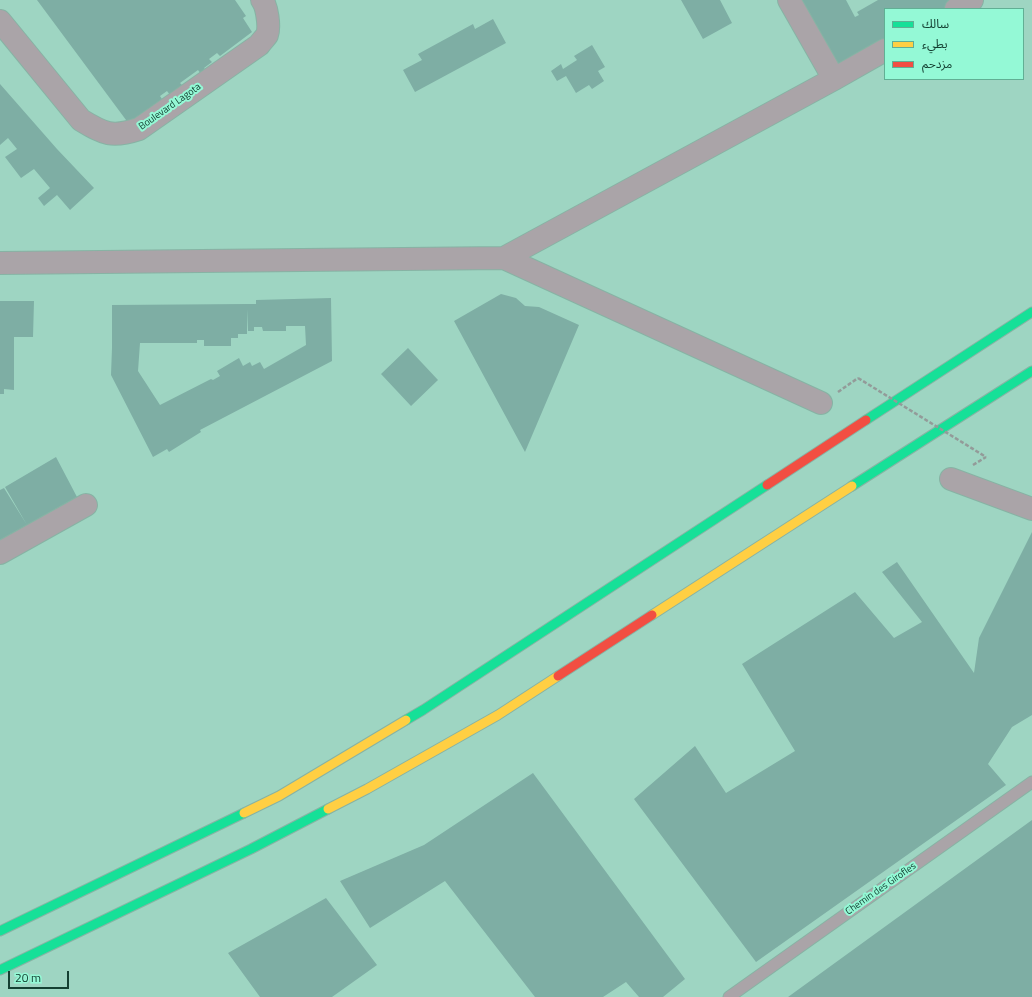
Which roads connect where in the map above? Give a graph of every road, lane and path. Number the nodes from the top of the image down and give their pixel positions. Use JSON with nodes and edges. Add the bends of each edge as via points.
{"nodes":[{"id":1,"x":262,"y":0,"type":"edge"},
{"id":2,"x":789,"y":0,"type":"edge"},
{"id":3,"x":972,"y":0,"type":"edge"},
{"id":4,"x":958,"y":8,"type":"edge"},
{"id":5,"x":0,"y":21,"type":"edge"},
{"id":6,"x":884,"y":51,"type":"edge"},
{"id":7,"x":834,"y":79,"type":"junction"},
{"id":8,"x":504,"y":258,"type":"junction"},
{"id":9,"x":0,"y":263,"type":"edge"},
{"id":10,"x":1032,"y":312,"type":"edge"},
{"id":11,"x":1032,"y":371,"type":"edge"},
{"id":12,"x":858,"y":378,"type":"dead end"},
{"id":13,"x":821,"y":403,"type":"dead end"},
{"id":14,"x":986,"y":457,"type":"dead end"},
{"id":15,"x":951,"y":479,"type":"dead end"},
{"id":16,"x":86,"y":505,"type":"dead end"},
{"id":17,"x":1032,"y":509,"type":"edge"},
{"id":18,"x":0,"y":553,"type":"edge"},
{"id":19,"x":1032,"y":782,"type":"edge"},
{"id":20,"x":0,"y":931,"type":"edge"},
{"id":21,"x":0,"y":970,"type":"edge"},
{"id":22,"x":729,"y":997,"type":"edge"}],
"edges":[{"from":1,"to":5,"type":"street","name":"Boulevard Lagota","via":[[265,4],[268,27],[267,34],[259,45],[139,129],[125,134],[108,134],[81,120]]},
{"from":2,"to":7,"type":"street"},
{"from":3,"to":4,"type":"street"},
{"from":6,"to":7,"type":"street"},
{"from":7,"to":8,"type":"street"},
{"from":8,"to":9,"type":"street"},
{"from":8,"to":13,"type":"street"},
{"from":10,"to":20,"type":"highway","via":[[429,706],[280,796]]},
{"from":11,"to":21,"type":"highway","via":[[498,715],[366,789],[251,849]]},
{"from":12,"to":14,"type":"path","bridge":true},
{"from":15,"to":17,"type":"street"},
{"from":16,"to":18,"type":"street"},
{"from":19,"to":22,"type":"lane","name":"Chemin des Girofles"}]}
